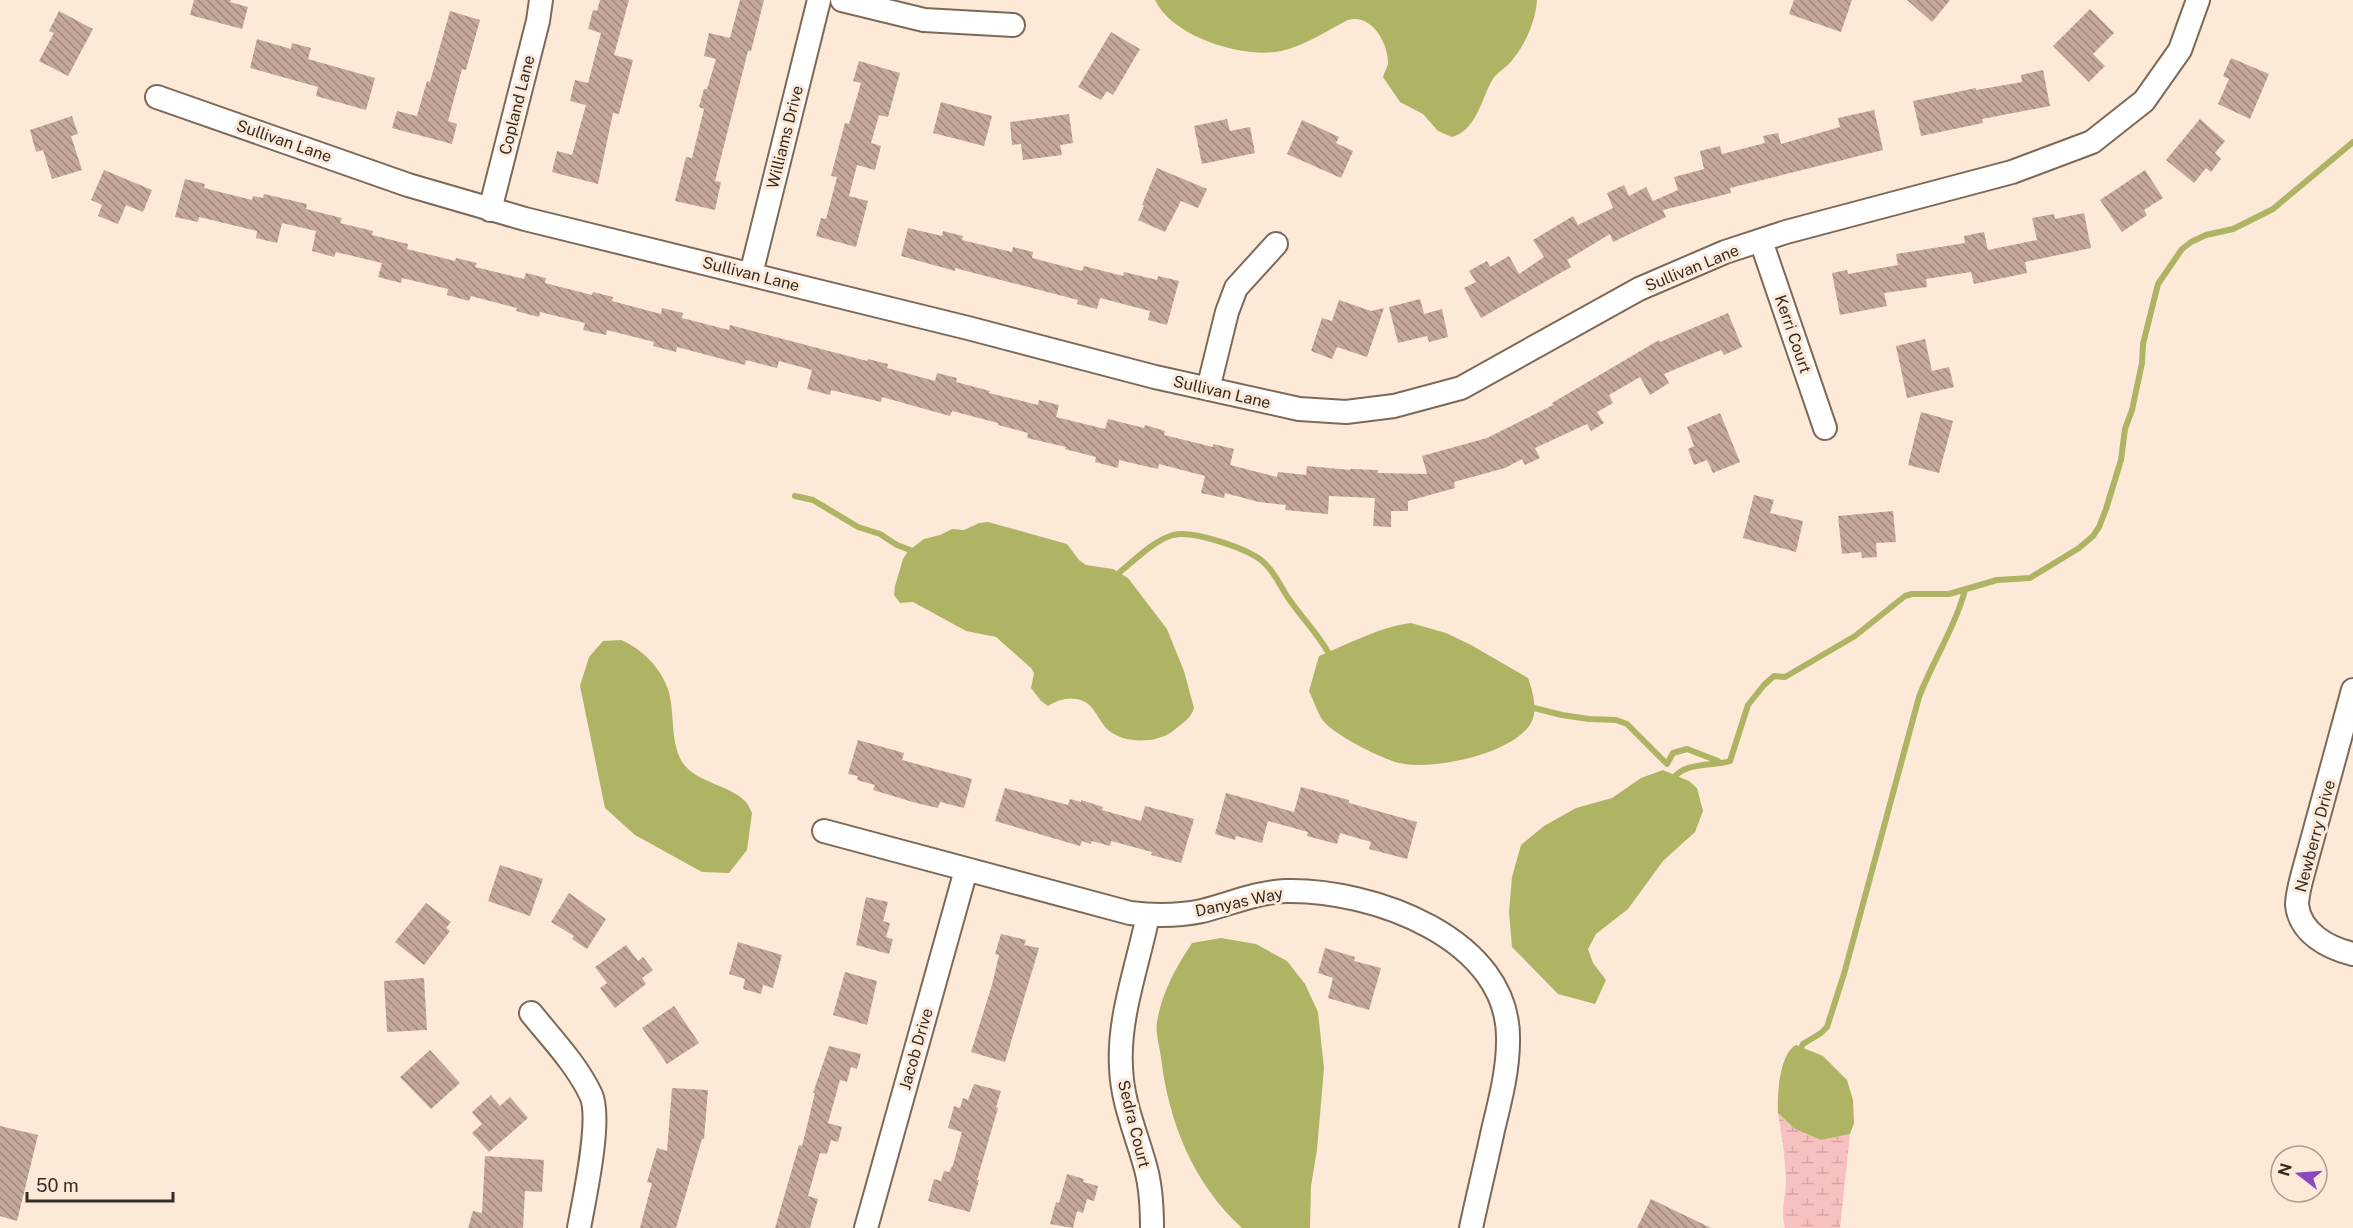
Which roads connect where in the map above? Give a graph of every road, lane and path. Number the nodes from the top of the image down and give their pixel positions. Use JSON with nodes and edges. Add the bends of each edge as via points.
{"nodes":[{"id":1,"x":541,"y":0,"type":"edge"},
{"id":2,"x":819,"y":0,"type":"edge"},
{"id":3,"x":842,"y":0,"type":"edge"},
{"id":4,"x":2198,"y":0,"type":"edge"},
{"id":5,"x":1013,"y":24,"type":"dead end"},
{"id":6,"x":157,"y":97,"type":"dead end"},
{"id":7,"x":490,"y":210,"type":"junction"},
{"id":8,"x":1761,"y":241,"type":"junction"},
{"id":9,"x":1276,"y":244,"type":"dead end"},
{"id":10,"x":751,"y":274,"type":"junction"},
{"id":11,"x":1208,"y":389,"type":"junction"},
{"id":12,"x":1825,"y":428,"type":"dead end"},
{"id":13,"x":2353,"y":690,"type":"edge"},
{"id":14,"x":824,"y":831,"type":"dead end"},
{"id":15,"x":966,"y":870,"type":"junction"},
{"id":16,"x":1148,"y":915,"type":"junction"},
{"id":17,"x":2353,"y":954,"type":"edge"},
{"id":18,"x":531,"y":1013,"type":"dead end"},
{"id":19,"x":579,"y":1228,"type":"edge"},
{"id":20,"x":866,"y":1228,"type":"edge"},
{"id":21,"x":1152,"y":1228,"type":"edge"},
{"id":22,"x":1471,"y":1228,"type":"edge"}],
"edges":[{"from":1,"to":7,"type":"street","name":"Copland Lane"},
{"from":2,"to":10,"type":"street","name":"Williams Drive"},
{"from":3,"to":5,"type":"street","via":[[924,20]]},
{"from":4,"to":8,"type":"street","name":"Sullivan Lane","via":[[2180,50],[2144,101],[2092,142],[2012,172]]},
{"from":6,"to":7,"type":"street","name":"Sullivan Lane"},
{"from":7,"to":10,"type":"street","name":"Sullivan Lane"},
{"from":8,"to":11,"type":"street","name":"Sullivan Lane","via":[[1639,289],[1461,388],[1434,396],[1346,412],[1299,409]]},
{"from":8,"to":12,"type":"street","name":"Kerri Court"},
{"from":9,"to":11,"type":"street","via":[[1236,288]]},
{"from":10,"to":11,"type":"street","name":"Sullivan Lane"},
{"from":13,"to":17,"type":"street","name":"Newberry Drive","via":[[2297,904],[2302,923],[2316,938]]},
{"from":14,"to":15,"type":"street","name":"Danyas Way"},
{"from":15,"to":16,"type":"street","name":"Danyas Way","via":[[1118,911]]},
{"from":15,"to":20,"type":"street","name":"Jacob Drive"},
{"from":16,"to":21,"type":"street","name":"Sedra Court","via":[[1124,1020],[1120,1068],[1129,1116],[1146,1170]]},
{"from":16,"to":22,"type":"street","name":"Danyas Way","via":[[1200,911],[1262,894],[1309,892],[1398,911],[1453,940],[1497,988],[1509,1040],[1505,1081]]},
{"from":18,"to":19,"type":"street","via":[[592,1097],[594,1140]]}]}
